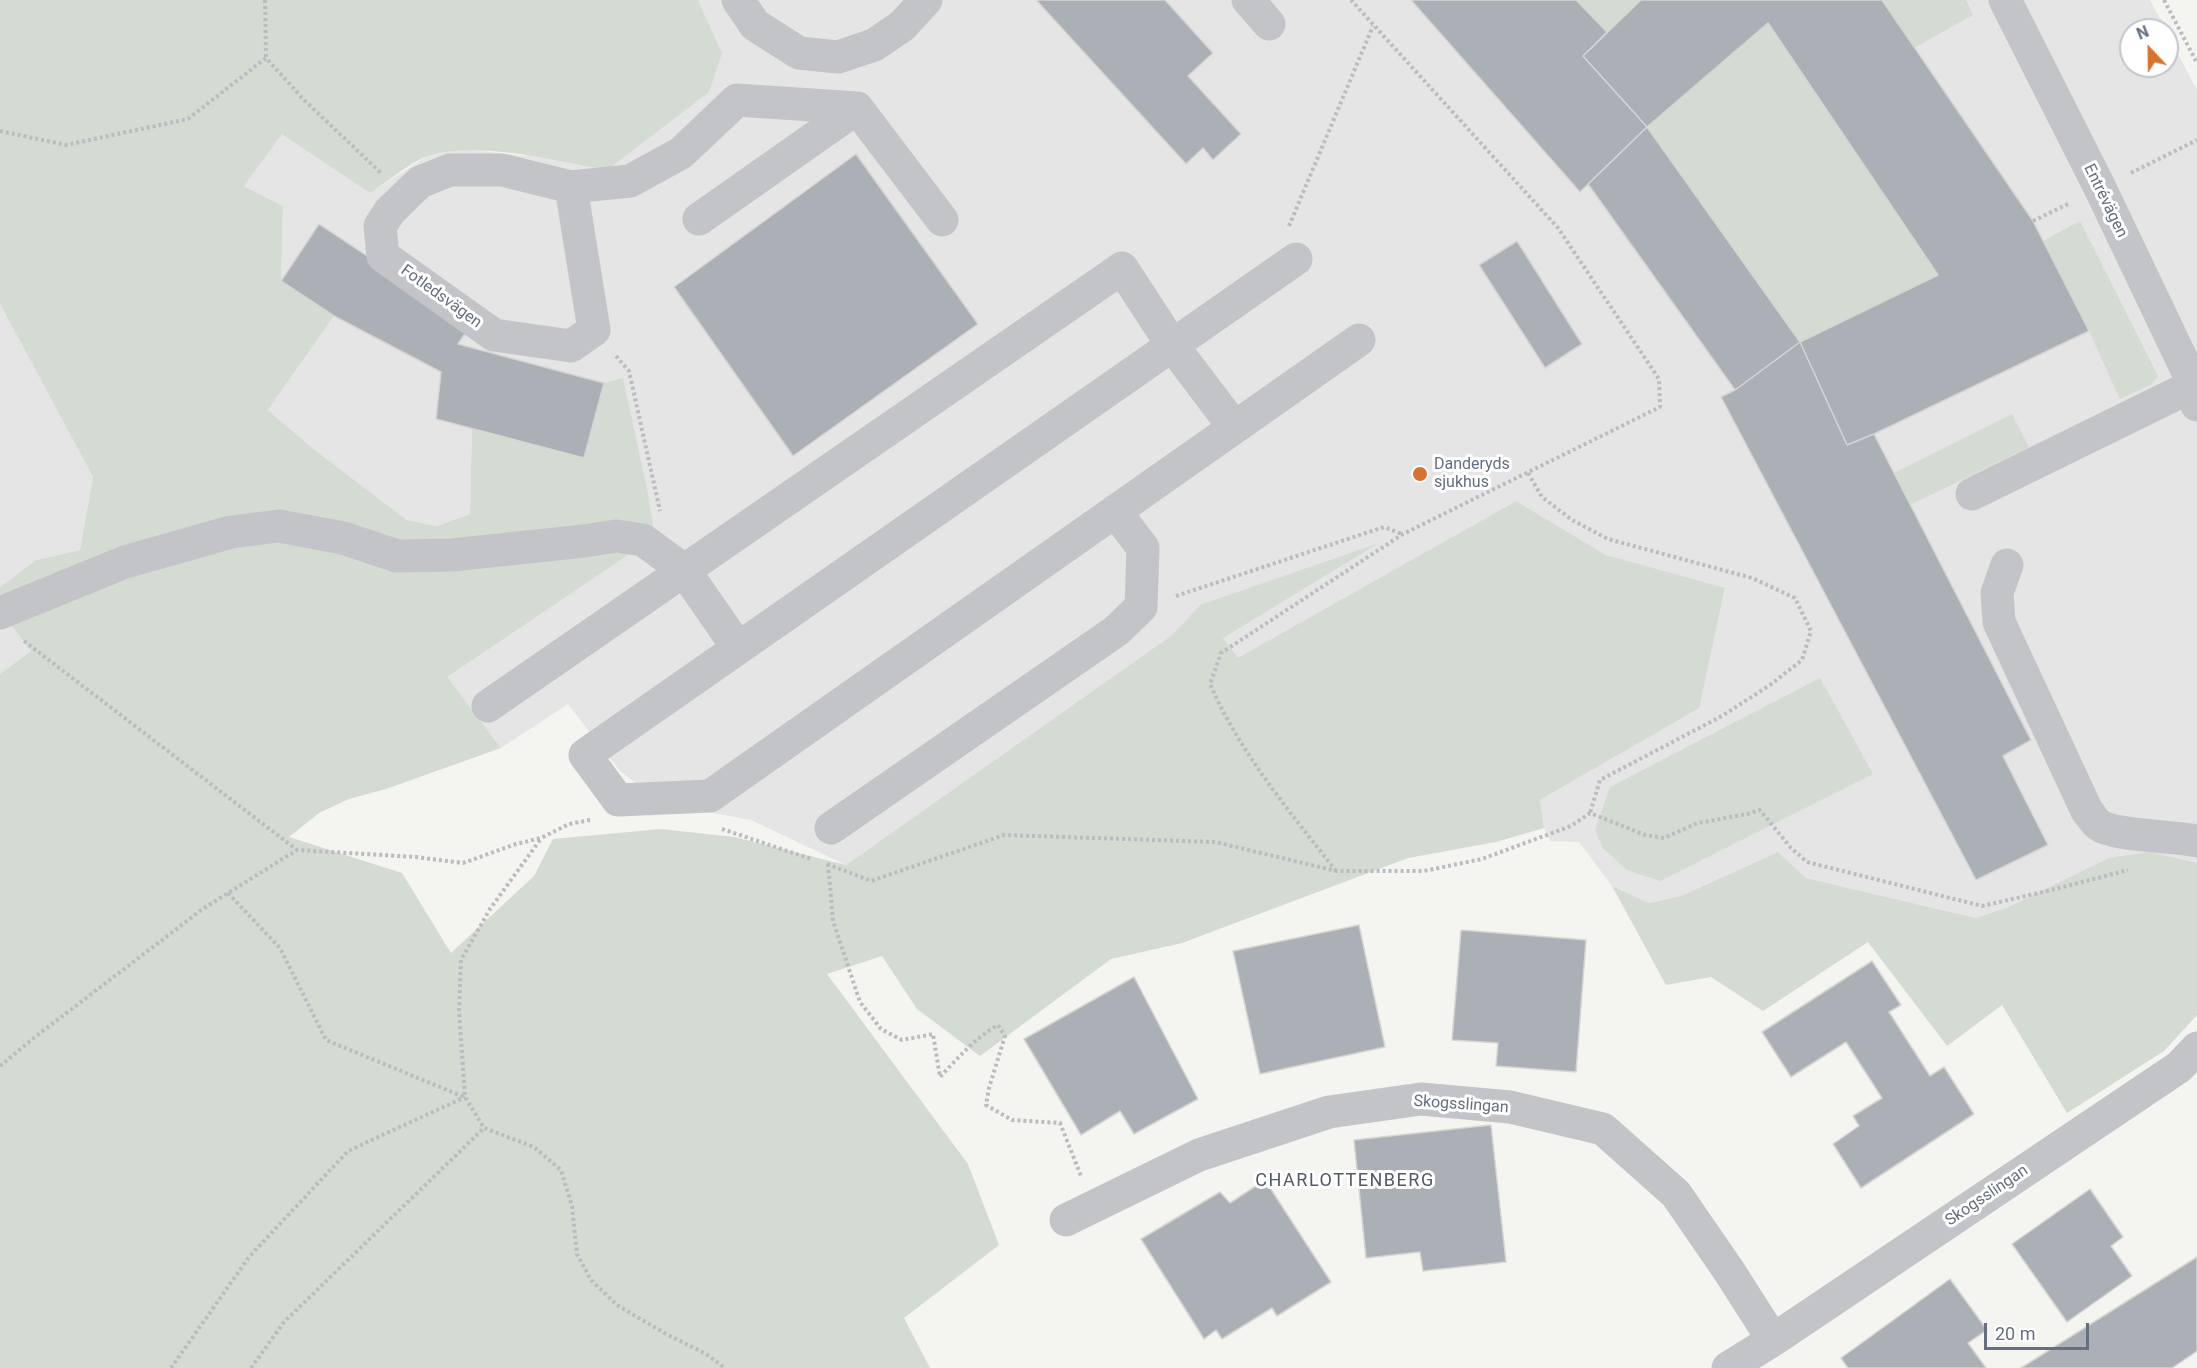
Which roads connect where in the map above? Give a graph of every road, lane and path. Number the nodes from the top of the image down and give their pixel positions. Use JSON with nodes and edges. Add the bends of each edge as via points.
{"nodes":[{"id":1,"x":265,"y":0,"type":"edge"},
{"id":2,"x":738,"y":0,"type":"edge"},
{"id":3,"x":926,"y":0,"type":"edge"},
{"id":4,"x":1351,"y":0,"type":"edge"},
{"id":5,"x":2004,"y":0,"type":"edge"},
{"id":6,"x":2164,"y":0,"type":"edge"},
{"id":7,"x":1373,"y":26,"type":"junction"},
{"id":8,"x":266,"y":58,"type":"junction"},
{"id":9,"x":2197,"y":63,"type":"edge"},
{"id":10,"x":857,"y":108,"type":"junction"},
{"id":11,"x":0,"y":131,"type":"edge"},
{"id":12,"x":571,"y":187,"type":"junction"},
{"id":13,"x":406,"y":196,"type":"junction"},
{"id":14,"x":699,"y":219,"type":"dead end"},
{"id":15,"x":942,"y":220,"type":"dead end"},
{"id":16,"x":1296,"y":259,"type":"joint"},
{"id":17,"x":594,"y":330,"type":"junction"},
{"id":18,"x":1359,"y":340,"type":"dead end"},
{"id":19,"x":1172,"y":345,"type":"junction"},
{"id":20,"x":2195,"y":395,"type":"edge"},
{"id":21,"x":1234,"y":427,"type":"junction"},
{"id":22,"x":1528,"y":473,"type":"junction"},
{"id":23,"x":1972,"y":494,"type":"dead end"},
{"id":24,"x":660,"y":511,"type":"dead end"},
{"id":25,"x":1115,"y":511,"type":"junction"},
{"id":26,"x":1403,"y":534,"type":"junction"},
{"id":27,"x":2007,"y":565,"type":"dead end"},
{"id":28,"x":684,"y":570,"type":"junction"},
{"id":29,"x":1141,"y":607,"type":"junction"},
{"id":30,"x":9,"y":625,"type":"edge"},
{"id":31,"x":738,"y":648,"type":"junction"},
{"id":32,"x":488,"y":706,"type":"dead end"},
{"id":33,"x":1590,"y":813,"type":"junction"},
{"id":34,"x":598,"y":819,"type":"dead end"},
{"id":35,"x":716,"y":826,"type":"dead end"},
{"id":36,"x":831,"y":828,"type":"dead end"},
{"id":37,"x":541,"y":838,"type":"junction"},
{"id":38,"x":2197,"y":841,"type":"edge"},
{"id":39,"x":297,"y":850,"type":"junction"},
{"id":40,"x":828,"y":864,"type":"junction"},
{"id":41,"x":2131,"y":869,"type":"dead end"},
{"id":42,"x":1336,"y":871,"type":"junction"},
{"id":43,"x":228,"y":893,"type":"junction"},
{"id":44,"x":2197,"y":1048,"type":"edge"},
{"id":45,"x":0,"y":1066,"type":"edge"},
{"id":46,"x":465,"y":1097,"type":"junction"},
{"id":47,"x":484,"y":1128,"type":"junction"},
{"id":48,"x":1080,"y":1213,"type":"joint"},
{"id":49,"x":1773,"y":1340,"type":"junction"},
{"id":50,"x":171,"y":1368,"type":"edge"},
{"id":51,"x":251,"y":1368,"type":"edge"},
{"id":52,"x":724,"y":1368,"type":"edge"},
{"id":53,"x":1728,"y":1368,"type":"edge"}],
"edges":[{"from":1,"to":8,"type":"path"},
{"from":2,"to":3,"type":"street","via":[[755,25],[799,53],[838,57],[874,45],[902,26]]},
{"from":4,"to":7,"type":"path"},
{"from":5,"to":20,"type":"street","name":"Entrévägen","via":[[2100,189]]},
{"from":6,"to":9,"type":"path"},
{"from":7,"to":16,"type":"path","via":[[1289,224]]},
{"from":7,"to":22,"type":"path","via":[[1558,228],[1659,379],[1660,407]]},
{"from":8,"to":11,"type":"path","via":[[188,119],[66,145]]},
{"from":8,"to":13,"type":"path","via":[[304,100]]},
{"from":10,"to":12,"type":"street","name":"Fotledsvägen","via":[[737,100],[681,153],[630,181]]},
{"from":10,"to":14,"type":"street"},
{"from":10,"to":15,"type":"street"},
{"from":12,"to":13,"type":"street","name":"Fotledsvägen","via":[[502,170],[450,170],[420,182]]},
{"from":12,"to":17,"type":"street"},
{"from":13,"to":17,"type":"street","name":"Fotledsvägen","via":[[380,226],[383,256],[494,335],[571,346]]},
{"from":16,"to":19,"type":"street"},
{"from":17,"to":24,"type":"path","via":[[629,371]]},
{"from":18,"to":21,"type":"street"},
{"from":19,"to":21,"type":"street"},
{"from":19,"to":28,"type":"street","via":[[1122,268]]},
{"from":19,"to":31,"type":"street"},
{"from":20,"to":23,"type":"street"},
{"from":21,"to":25,"type":"street"},
{"from":22,"to":26,"type":"path"},
{"from":22,"to":33,"type":"path","via":[[1542,497],[1572,520],[1608,539],[1752,578],[1796,598],[1811,631],[1802,660],[1770,685],[1722,716],[1600,780]]},
{"from":25,"to":29,"type":"street","via":[[1143,548]]},
{"from":25,"to":31,"type":"street","via":[[710,796],[618,800],[585,755]]},
{"from":26,"to":29,"type":"path","via":[[1384,527]]},
{"from":26,"to":42,"type":"path","via":[[1221,653],[1210,684],[1224,716],[1277,796]]},
{"from":27,"to":38,"type":"street","via":[[1997,593],[2000,622],[2087,811],[2099,825],[2113,831]]},
{"from":28,"to":30,"type":"street","via":[[643,540],[616,536],[452,555],[397,556],[343,538],[279,526],[231,532],[125,562]]},
{"from":28,"to":31,"type":"street"},
{"from":28,"to":32,"type":"street"},
{"from":29,"to":36,"type":"street","via":[[1116,631]]},
{"from":30,"to":39,"type":"path"},
{"from":33,"to":41,"type":"path","via":[[1645,835],[1664,838],[1698,823],[1760,810],[1807,862],[1982,906]]},
{"from":33,"to":42,"type":"path","via":[[1571,826],[1482,859],[1424,871]]},
{"from":34,"to":37,"type":"path","via":[[569,824]]},
{"from":35,"to":40,"type":"path"},
{"from":37,"to":39,"type":"path","via":[[463,863]]},
{"from":37,"to":46,"type":"path","via":[[490,909],[461,960],[459,1011]]},
{"from":39,"to":43,"type":"path"},
{"from":40,"to":42,"type":"path","via":[[872,881],[1004,835],[1215,842]]},
{"from":40,"to":48,"type":"path","via":[[833,921],[860,1002],[881,1029],[902,1040],[933,1034],[940,1077],[966,1049],[998,1025],[1005,1036],[986,1106],[1012,1120],[1060,1123]]},
{"from":43,"to":45,"type":"path"},
{"from":43,"to":46,"type":"path","via":[[280,948],[326,1040]]},
{"from":44,"to":49,"type":"street","name":"Skogsslingan","via":[[2169,1074]]},
{"from":46,"to":47,"type":"path"},
{"from":46,"to":50,"type":"path","via":[[348,1151],[249,1257]]},
{"from":47,"to":51,"type":"path","via":[[284,1322]]},
{"from":47,"to":52,"type":"path","via":[[534,1147],[561,1170],[572,1206],[577,1254],[591,1280],[617,1305]]},
{"from":48,"to":49,"type":"street","name":"Skogsslingan","via":[[1200,1155],[1329,1112],[1421,1099],[1510,1107],[1603,1129],[1677,1194]]},
{"from":49,"to":53,"type":"street","name":"Skogsslingan"}]}
